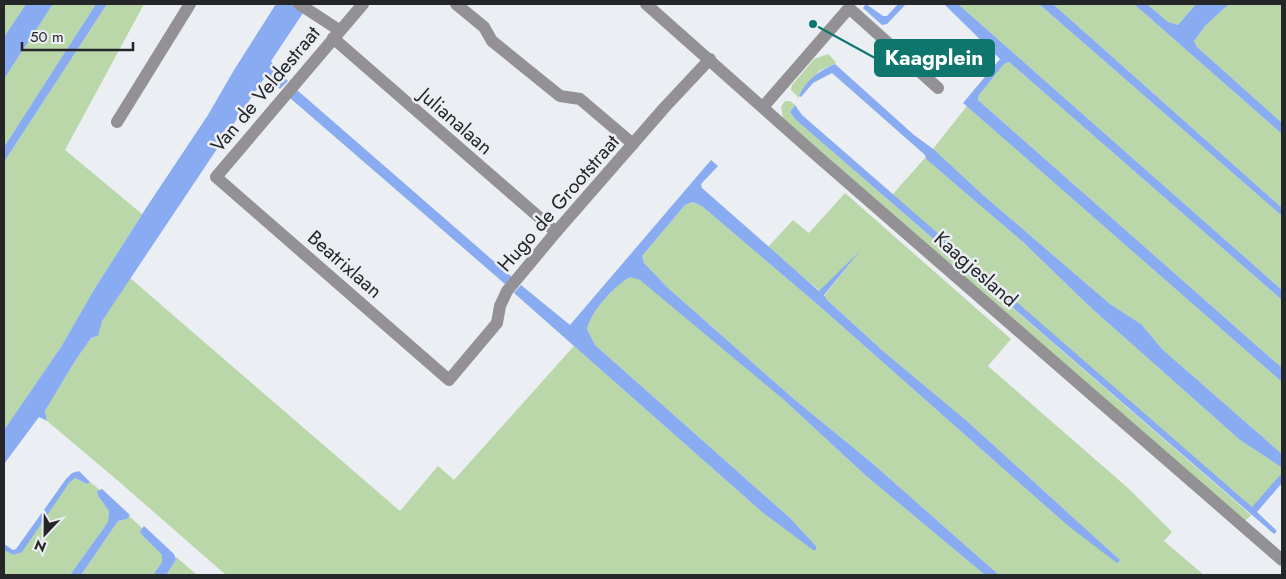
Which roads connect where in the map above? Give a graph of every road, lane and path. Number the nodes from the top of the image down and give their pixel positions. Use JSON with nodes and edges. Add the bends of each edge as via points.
{"nodes":[{"id":1,"x":190,"y":4,"type":"edge"},
{"id":2,"x":363,"y":4,"type":"edge"},
{"id":3,"x":456,"y":4,"type":"edge"},
{"id":4,"x":646,"y":4,"type":"edge"},
{"id":5,"x":302,"y":5,"type":"edge"},
{"id":6,"x":336,"y":34,"type":"junction"},
{"id":7,"x":710,"y":59,"type":"junction"},
{"id":8,"x":938,"y":88,"type":"dead end"},
{"id":9,"x":763,"y":107,"type":"junction"},
{"id":10,"x":117,"y":122,"type":"dead end"},
{"id":11,"x":633,"y":144,"type":"junction"},
{"id":12,"x":216,"y":177,"type":"joint"},
{"id":13,"x":556,"y":232,"type":"junction"},
{"id":14,"x":449,"y":380,"type":"joint"},
{"id":15,"x":1282,"y":560,"type":"edge"}],
"edges":[{"from":1,"to":10,"type":"street"},
{"from":2,"to":6,"type":"street","name":"Van de Veldestraat"},
{"from":3,"to":11,"type":"street","via":[[484,27],[492,41],[560,96],[580,99]]},
{"from":4,"to":7,"type":"street","name":"Kaagjesland"},
{"from":5,"to":6,"type":"street","name":"Julianalaan"},
{"from":6,"to":12,"type":"street","name":"Van de Veldestraat"},
{"from":6,"to":13,"type":"street","name":"Julianalaan"},
{"from":7,"to":9,"type":"street","name":"Kaagjesland"},
{"from":7,"to":11,"type":"street","name":"Hugo de Grootstraat"},
{"from":8,"to":9,"type":"street","via":[[849,8]]},
{"from":9,"to":15,"type":"street","name":"Kaagjesland"},
{"from":11,"to":13,"type":"street","name":"Hugo de Grootstraat"},
{"from":12,"to":14,"type":"street","name":"Beatrixlaan"},
{"from":13,"to":14,"type":"street","name":"Hugo de Grootstraat","via":[[506,291],[497,323]]}]}
